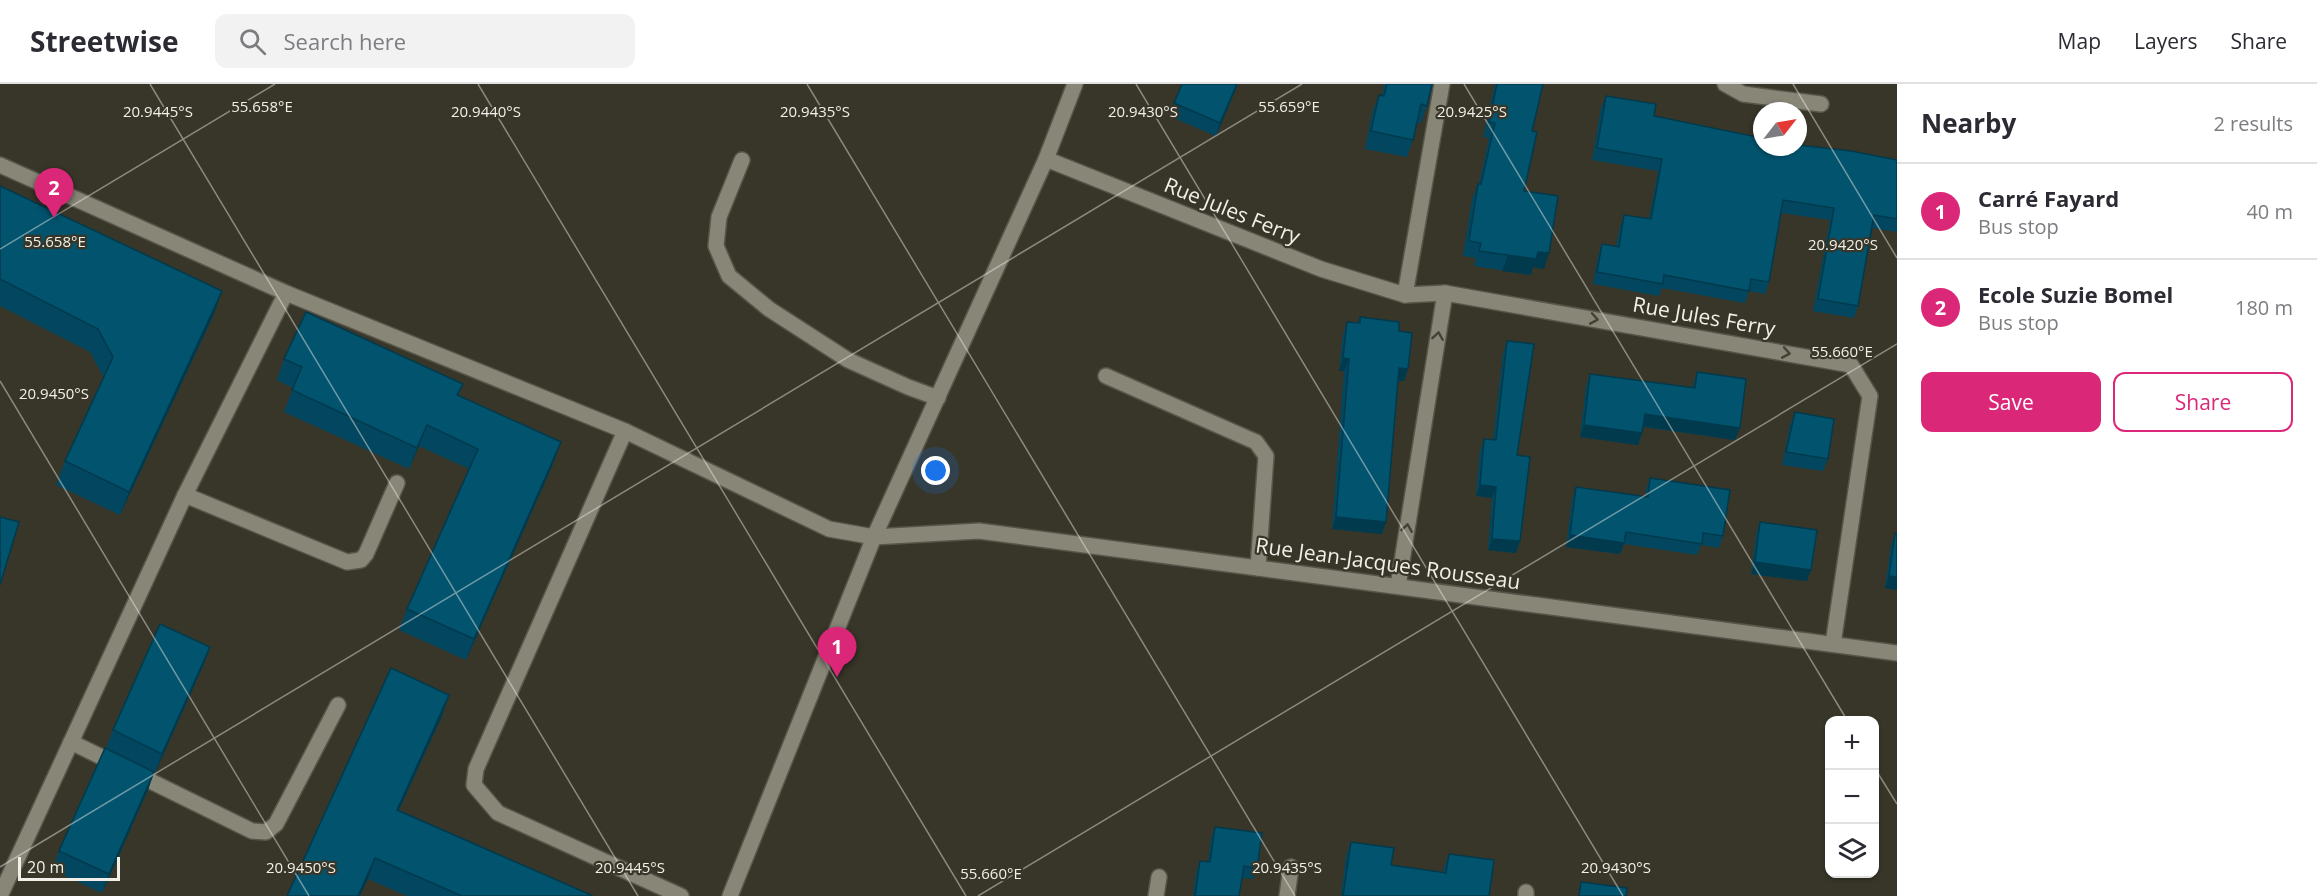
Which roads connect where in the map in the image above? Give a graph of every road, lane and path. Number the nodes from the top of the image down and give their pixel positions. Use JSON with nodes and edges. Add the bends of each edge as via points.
{"nodes":[{"id":1,"x":1075,"y":84,"type":"edge"},
{"id":2,"x":1442,"y":84,"type":"edge"},
{"id":3,"x":1725,"y":84,"type":"edge"},
{"id":4,"x":1821,"y":104,"type":"dead end"},
{"id":5,"x":1046,"y":159,"type":"junction"},
{"id":6,"x":742,"y":160,"type":"dead end"},
{"id":7,"x":0,"y":165,"type":"edge"},
{"id":8,"x":286,"y":293,"type":"junction"},
{"id":9,"x":1445,"y":293,"type":"junction"},
{"id":10,"x":1405,"y":295,"type":"junction"},
{"id":11,"x":1107,"y":376,"type":"dead end"},
{"id":12,"x":938,"y":398,"type":"junction"},
{"id":13,"x":626,"y":431,"type":"junction"},
{"id":14,"x":397,"y":483,"type":"dead end"},
{"id":15,"x":185,"y":495,"type":"junction"},
{"id":16,"x":874,"y":537,"type":"junction"},
{"id":17,"x":1258,"y":567,"type":"junction"},
{"id":18,"x":1398,"y":586,"type":"junction"},
{"id":19,"x":1833,"y":644,"type":"junction"},
{"id":20,"x":1897,"y":653,"type":"edge"},
{"id":21,"x":338,"y":705,"type":"dead end"},
{"id":22,"x":71,"y":742,"type":"junction"},
{"id":23,"x":1291,"y":867,"type":"dead end"},
{"id":24,"x":1159,"y":877,"type":"dead end"},
{"id":25,"x":0,"y":896,"type":"edge"},
{"id":26,"x":681,"y":896,"type":"edge"},
{"id":27,"x":730,"y":896,"type":"edge"},
{"id":28,"x":1156,"y":896,"type":"edge"},
{"id":29,"x":1287,"y":896,"type":"edge"}],
"edges":[{"from":1,"to":5,"type":"street"},
{"from":2,"to":10,"type":"street"},
{"from":3,"to":4,"type":"street","via":[[1743,94]]},
{"from":5,"to":10,"type":"street","name":"Rue Jules Ferry","via":[[1321,269]]},
{"from":5,"to":12,"type":"street"},
{"from":6,"to":12,"type":"street","via":[[719,217],[716,246],[729,276],[770,309],[848,360]]},
{"from":7,"to":8,"type":"street","name":"Rue Jean-Jacques Rousseau"},
{"from":8,"to":13,"type":"street","name":"Rue Jean-Jacques Rousseau"},
{"from":8,"to":15,"type":"street"},
{"from":9,"to":10,"type":"street","name":"Rue Jules Ferry"},
{"from":18,"to":9,"type":"street","one_way":true},
{"from":9,"to":19,"type":"street","name":"Rue Jules Ferry","one_way":true,"via":[[1851,365],[1870,396]]},
{"from":11,"to":17,"type":"street","via":[[1256,442],[1266,456]]},
{"from":12,"to":16,"type":"street"},
{"from":13,"to":16,"type":"street","name":"Rue Jean-Jacques Rousseau","via":[[829,529]]},
{"from":13,"to":26,"type":"street","via":[[476,769],[474,785],[498,813]]},
{"from":14,"to":15,"type":"street","via":[[366,554],[361,560],[347,562]]},
{"from":15,"to":22,"type":"street"},
{"from":16,"to":17,"type":"street","name":"Rue Jean-Jacques Rousseau","via":[[979,531]]},
{"from":16,"to":27,"type":"street"},
{"from":17,"to":18,"type":"street","name":"Rue Jean-Jacques Rousseau"},
{"from":18,"to":19,"type":"street","name":"Rue Jean-Jacques Rousseau"},
{"from":19,"to":20,"type":"street","name":"Rue Jean-Jacques Rousseau"},
{"from":21,"to":22,"type":"street","via":[[276,824],[266,832],[252,831]]},
{"from":22,"to":25,"type":"street"},
{"from":23,"to":29,"type":"street"},
{"from":24,"to":28,"type":"street"}]}
